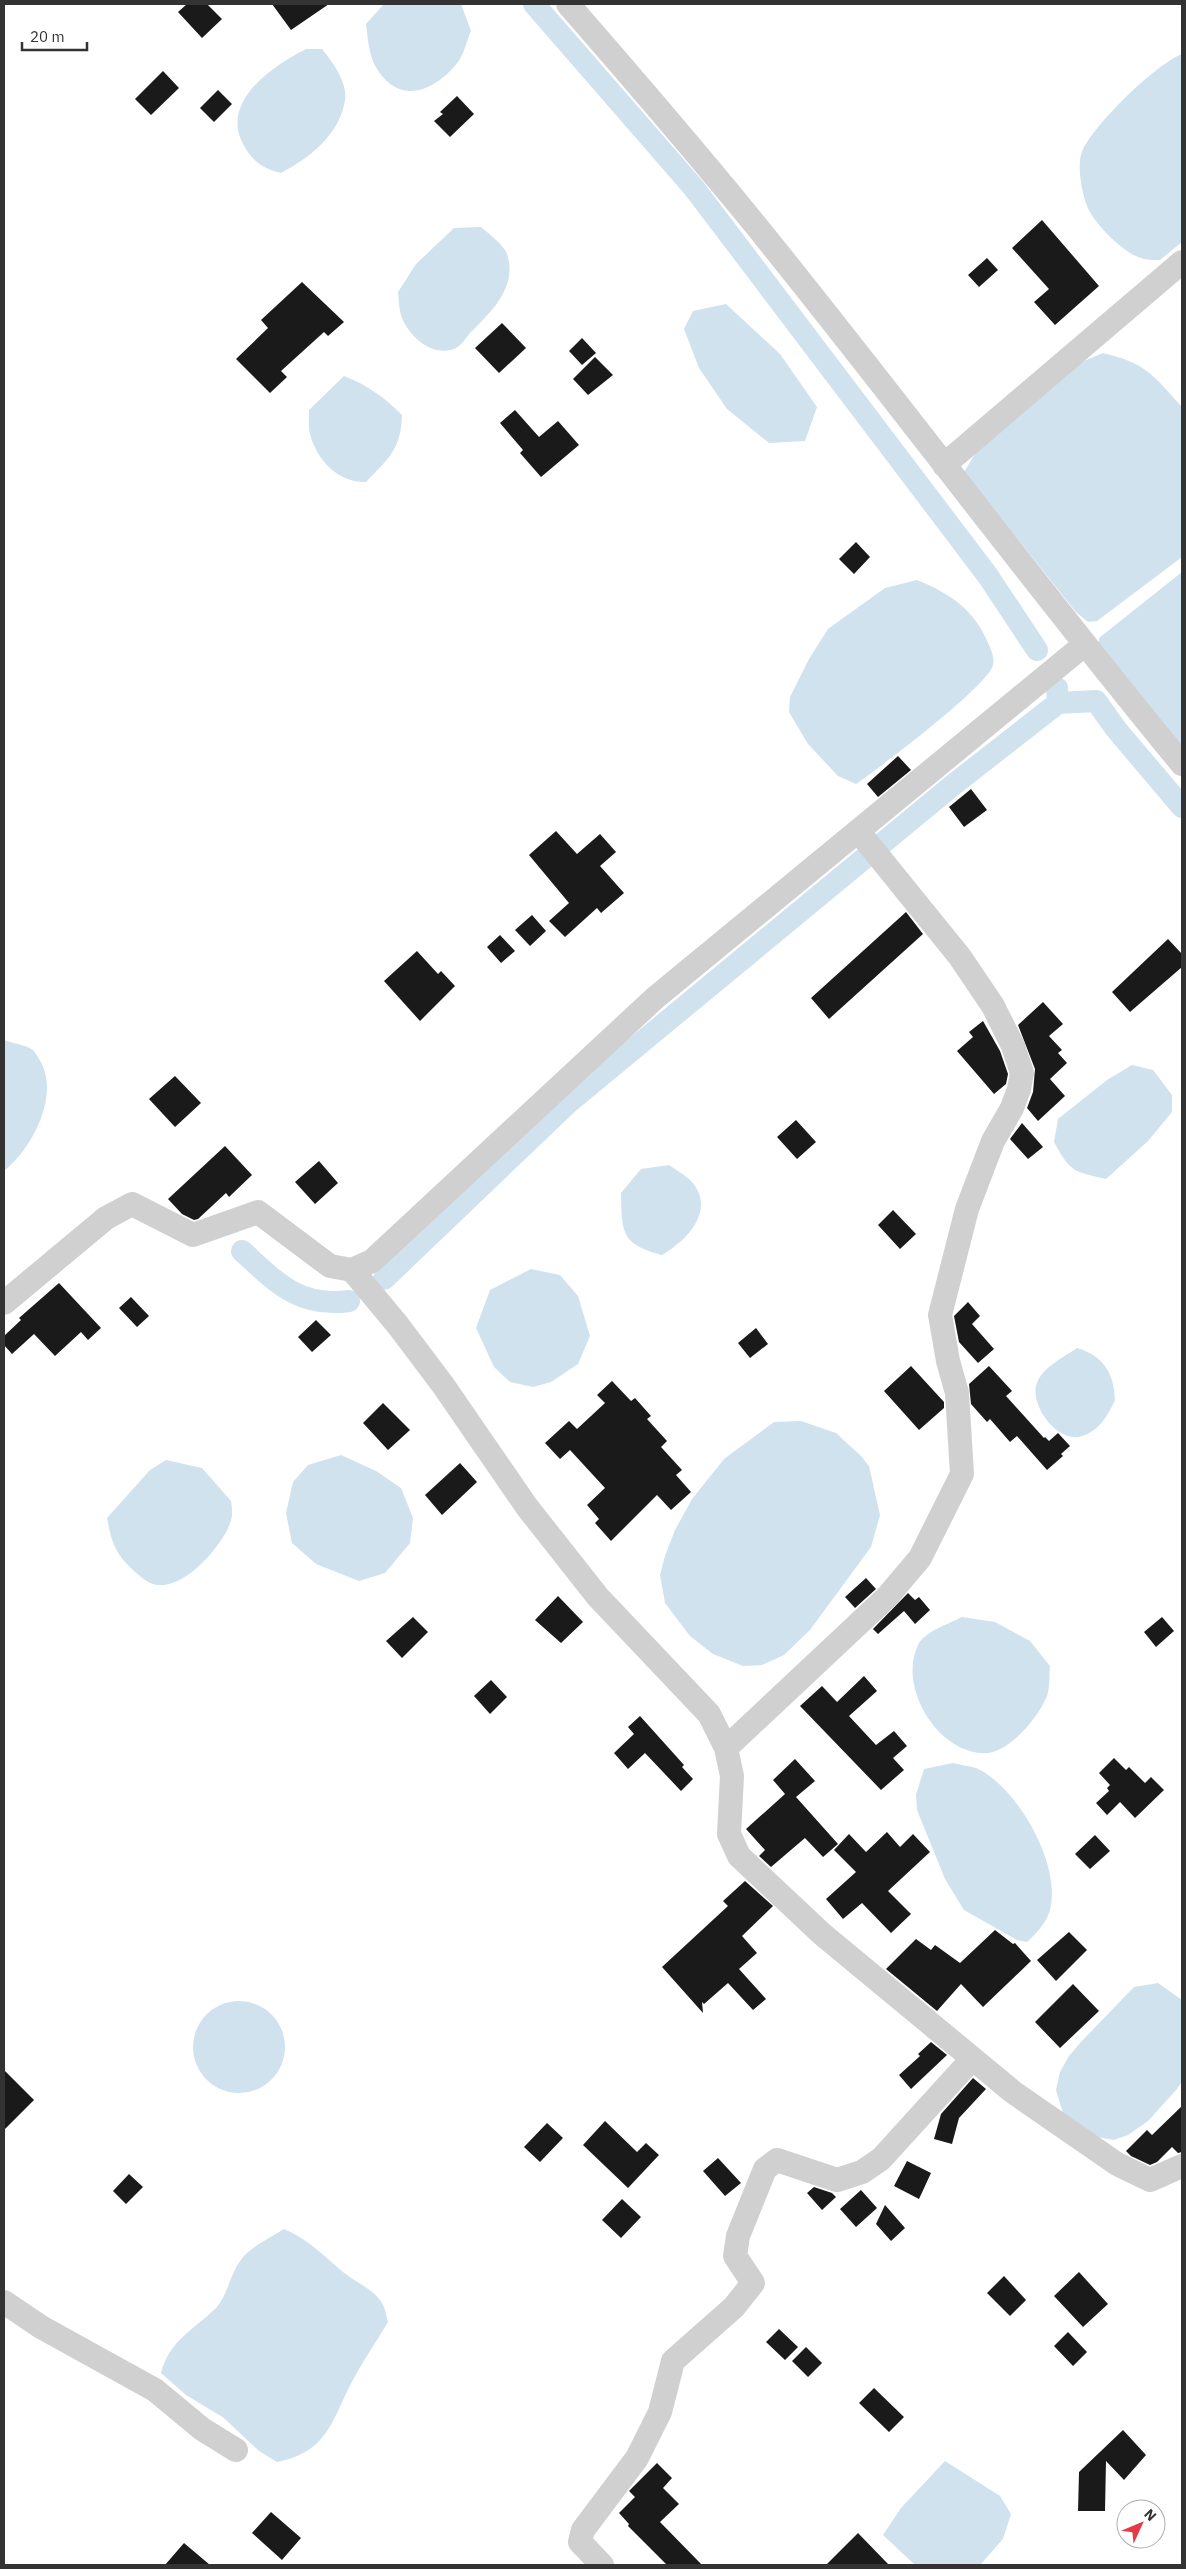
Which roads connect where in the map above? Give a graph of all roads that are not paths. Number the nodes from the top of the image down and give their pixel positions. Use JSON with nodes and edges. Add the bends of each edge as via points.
{"nodes":[{"id":1,"x":568,"y":4,"type":"edge"},
{"id":2,"x":1182,"y":262,"type":"edge"},
{"id":3,"x":944,"y":465,"type":"junction"},
{"id":4,"x":1084,"y":645,"type":"junction"},
{"id":5,"x":1182,"y":764,"type":"edge"},
{"id":6,"x":858,"y":831,"type":"junction"},
{"id":7,"x":352,"y":1270,"type":"junction"},
{"id":8,"x":4,"y":1303,"type":"edge"},
{"id":9,"x":726,"y":1748,"type":"junction"},
{"id":10,"x":972,"y":2059,"type":"junction"},
{"id":11,"x":1182,"y":2166,"type":"edge"},
{"id":12,"x":4,"y":2302,"type":"edge"},
{"id":13,"x":236,"y":2450,"type":"dead end"},
{"id":14,"x":602,"y":2565,"type":"edge"}],
"edges":[{"from":1,"to":3,"type":"street","via":[[749,216]]},
{"from":2,"to":3,"type":"street"},
{"from":3,"to":4,"type":"street"},
{"from":4,"to":5,"type":"street"},
{"from":4,"to":6,"type":"street"},
{"from":6,"to":7,"type":"street","via":[[655,998],[394,1243],[372,1261]]},
{"from":6,"to":9,"type":"street","via":[[960,957],[988,998],[1013,1046],[1022,1073],[1012,1108],[993,1142],[967,1209],[940,1315],[957,1392],[962,1474],[920,1558],[887,1597]]},
{"from":7,"to":8,"type":"street","via":[[330,1266],[258,1212],[193,1234],[132,1204],[106,1218]]},
{"from":7,"to":9,"type":"street","via":[[443,1385],[533,1514],[598,1597],[709,1714]]},
{"from":9,"to":10,"type":"street","via":[[732,1776],[729,1834],[739,1856],[822,1934]]},
{"from":10,"to":11,"type":"street","via":[[1070,2134],[1117,2164],[1150,2180]]},
{"from":10,"to":14,"type":"street","via":[[881,2159],[862,2172],[836,2180],[777,2160],[765,2169],[738,2236],[735,2256],[753,2283],[734,2307],[673,2361],[660,2412],[636,2458],[583,2530],[580,2542]]},
{"from":12,"to":13,"type":"street","via":[[41,2327],[155,2390],[202,2429]]}]}
